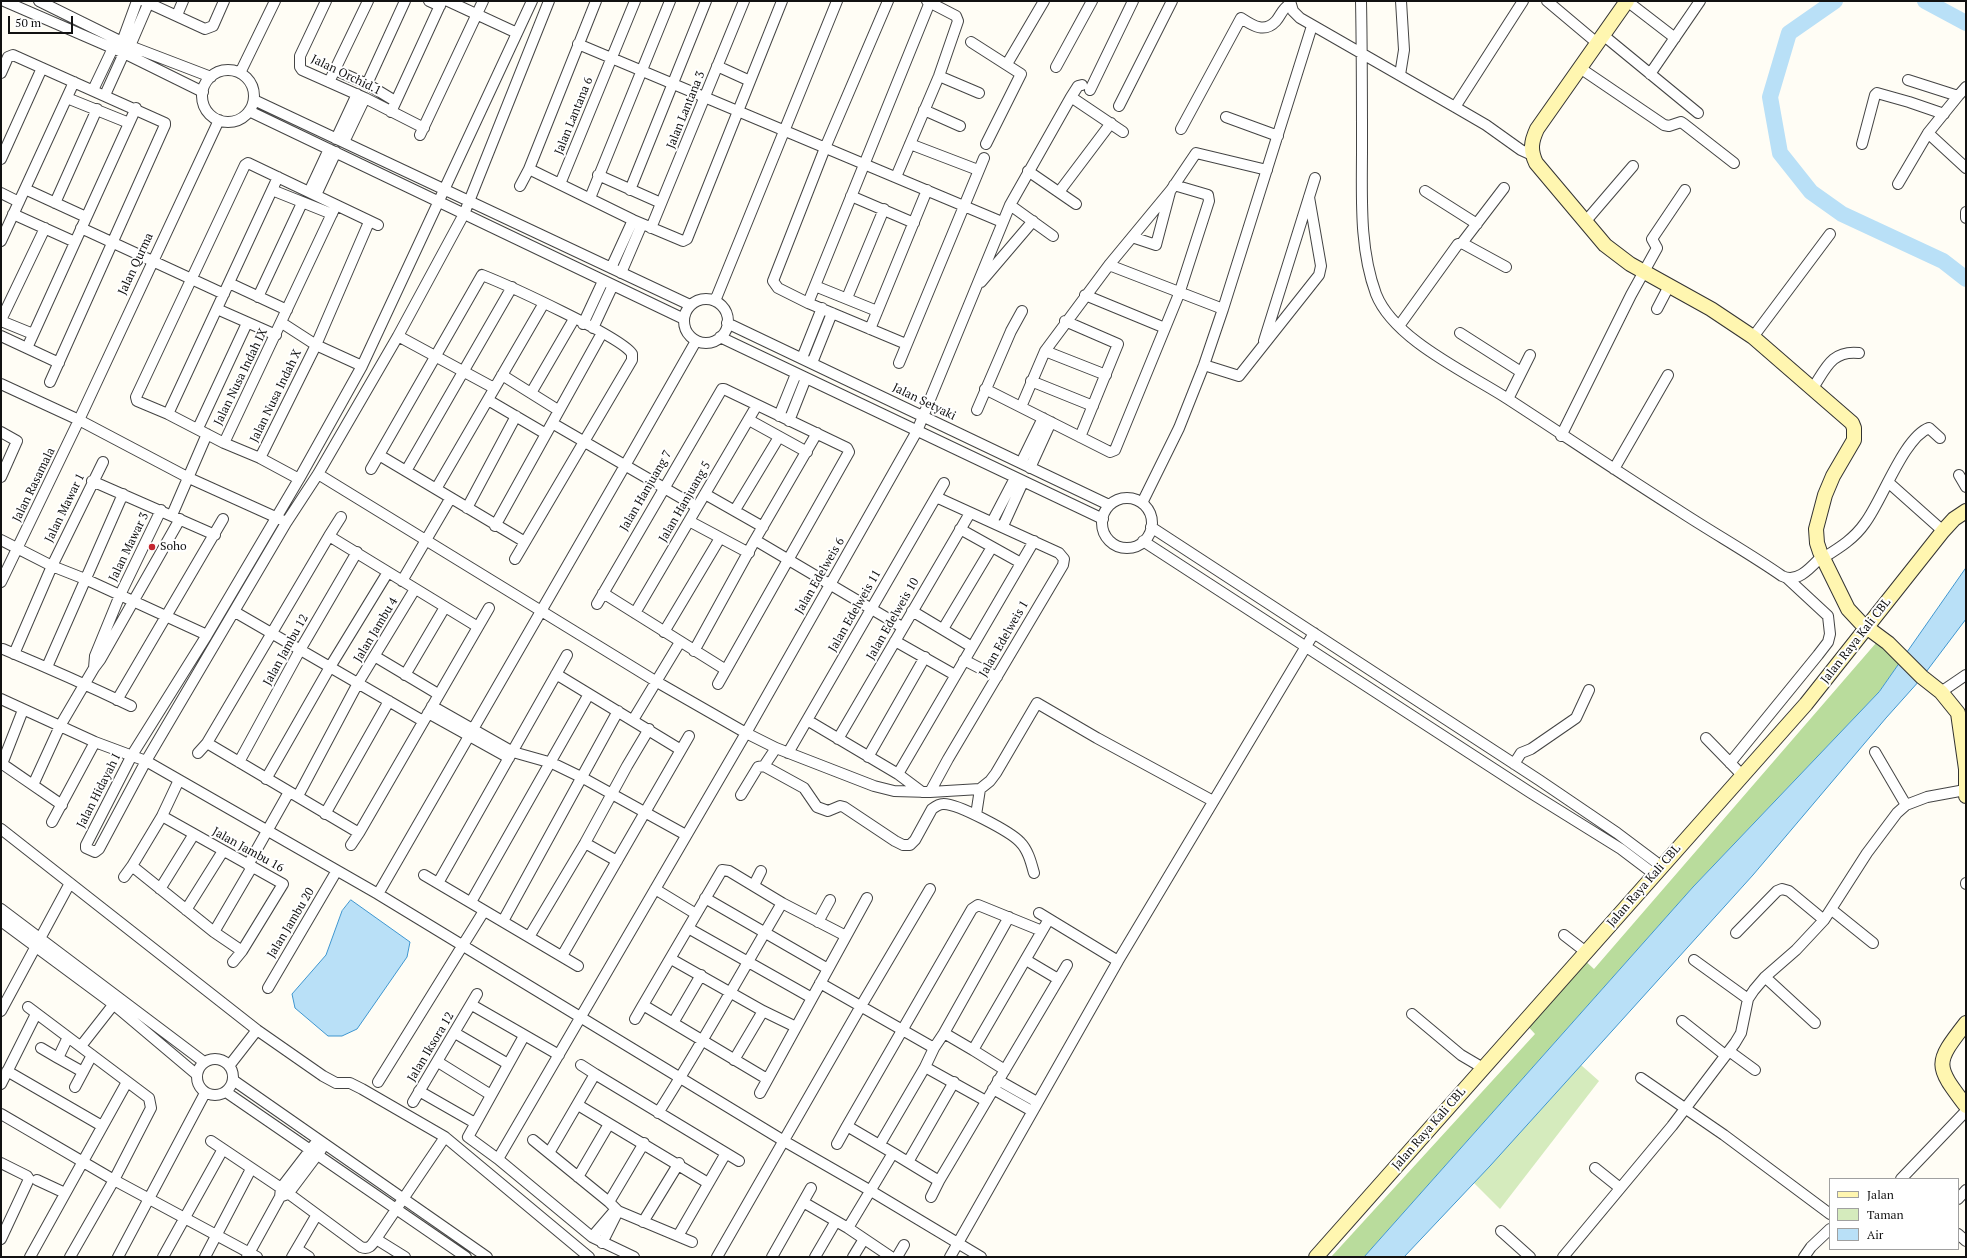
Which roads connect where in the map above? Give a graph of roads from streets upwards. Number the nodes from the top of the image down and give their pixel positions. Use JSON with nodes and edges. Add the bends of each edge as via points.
{"nodes":[{"id":1,"x":4,"y":1,"type":"edge"},
{"id":2,"x":40,"y":1,"type":"edge"},
{"id":3,"x":137,"y":1,"type":"edge"},
{"id":4,"x":183,"y":1,"type":"edge"},
{"id":5,"x":224,"y":1,"type":"edge"},
{"id":6,"x":275,"y":1,"type":"edge"},
{"id":7,"x":326,"y":1,"type":"edge"},
{"id":8,"x":368,"y":1,"type":"edge"},
{"id":9,"x":405,"y":1,"type":"edge"},
{"id":10,"x":429,"y":1,"type":"edge"},
{"id":11,"x":483,"y":1,"type":"edge"},
{"id":12,"x":532,"y":1,"type":"edge"},
{"id":13,"x":549,"y":1,"type":"edge"},
{"id":14,"x":596,"y":1,"type":"edge"},
{"id":15,"x":635,"y":1,"type":"edge"},
{"id":16,"x":670,"y":1,"type":"edge"},
{"id":17,"x":706,"y":1,"type":"edge"},
{"id":18,"x":744,"y":1,"type":"edge"},
{"id":19,"x":782,"y":1,"type":"edge"},
{"id":20,"x":837,"y":1,"type":"edge"},
{"id":21,"x":888,"y":1,"type":"edge"},
{"id":22,"x":1044,"y":1,"type":"edge"},
{"id":23,"x":1092,"y":1,"type":"edge"},
{"id":24,"x":1133,"y":1,"type":"edge"},
{"id":25,"x":1172,"y":1,"type":"edge"},
{"id":26,"x":1361,"y":1,"type":"edge"},
{"id":27,"x":1401,"y":1,"type":"edge"},
{"id":28,"x":1523,"y":1,"type":"edge"},
{"id":29,"x":1547,"y":1,"type":"edge"},
{"id":30,"x":1627,"y":1,"type":"edge"},
{"id":31,"x":1700,"y":1,"type":"edge"},
{"id":32,"x":145,"y":2,"type":"edge"},
{"id":33,"x":928,"y":2,"type":"edge"},
{"id":34,"x":1290,"y":2,"type":"edge"},
{"id":35,"x":443,"y":3,"type":"edge"},
{"id":36,"x":477,"y":14,"type":"junction"},
{"id":37,"x":177,"y":15,"type":"junction"},
{"id":38,"x":1312,"y":26,"type":"junction"},
{"id":39,"x":517,"y":33,"type":"junction"},
{"id":40,"x":1675,"y":38,"type":"junction"},
{"id":41,"x":1600,"y":39,"type":"junction"},
{"id":42,"x":971,"y":42,"type":"dead end"},
{"id":43,"x":578,"y":44,"type":"junction"},
{"id":44,"x":125,"y":47,"type":"junction"},
{"id":45,"x":113,"y":48,"type":"junction"},
{"id":46,"x":1360,"y":53,"type":"junction"},
{"id":47,"x":612,"y":58,"type":"junction"},
{"id":48,"x":1007,"y":64,"type":"junction"},
{"id":49,"x":717,"y":66,"type":"junction"},
{"id":50,"x":1056,"y":67,"type":"dead end"},
{"id":51,"x":42,"y":68,"type":"junction"},
{"id":52,"x":1580,"y":68,"type":"junction"},
{"id":53,"x":335,"y":70,"type":"junction"},
{"id":54,"x":642,"y":71,"type":"junction"},
{"id":55,"x":1,"y":73,"type":"edge"},
{"id":56,"x":240,"y":73,"type":"junction"},
{"id":57,"x":1650,"y":74,"type":"junction"},
{"id":58,"x":1400,"y":75,"type":"junction"},
{"id":59,"x":939,"y":76,"type":"junction"},
{"id":60,"x":212,"y":77,"type":"junction"},
{"id":61,"x":750,"y":80,"type":"junction"},
{"id":62,"x":1908,"y":80,"type":"dead end"},
{"id":63,"x":74,"y":82,"type":"junction"},
{"id":64,"x":329,"y":82,"type":"junction"},
{"id":65,"x":367,"y":84,"type":"junction"},
{"id":66,"x":673,"y":84,"type":"junction"},
{"id":67,"x":1966,"y":87,"type":"edge"},
{"id":68,"x":94,"y":90,"type":"junction"},
{"id":69,"x":203,"y":92,"type":"junction"},
{"id":70,"x":979,"y":93,"type":"dead end"},
{"id":71,"x":105,"y":95,"type":"junction"},
{"id":72,"x":361,"y":96,"type":"junction"},
{"id":73,"x":1958,"y":96,"type":"junction"},
{"id":74,"x":705,"y":97,"type":"junction"},
{"id":75,"x":1071,"y":97,"type":"junction"},
{"id":76,"x":67,"y":98,"type":"junction"},
{"id":77,"x":254,"y":100,"type":"junction"},
{"id":78,"x":396,"y":101,"type":"junction"},
{"id":79,"x":1119,"y":106,"type":"dead end"},
{"id":80,"x":1455,"y":107,"type":"junction"},
{"id":81,"x":136,"y":108,"type":"junction"},
{"id":82,"x":97,"y":109,"type":"junction"},
{"id":83,"x":924,"y":110,"type":"junction"},
{"id":84,"x":249,"y":111,"type":"junction"},
{"id":85,"x":391,"y":112,"type":"junction"},
{"id":86,"x":738,"y":112,"type":"junction"},
{"id":87,"x":1698,"y":113,"type":"dead end"},
{"id":88,"x":1944,"y":114,"type":"junction"},
{"id":89,"x":1226,"y":117,"type":"dead end"},
{"id":90,"x":219,"y":120,"type":"junction"},
{"id":91,"x":129,"y":123,"type":"junction"},
{"id":92,"x":1111,"y":124,"type":"junction"},
{"id":93,"x":960,"y":126,"type":"dead end"},
{"id":94,"x":1181,"y":129,"type":"dead end"},
{"id":95,"x":784,"y":131,"type":"junction"},
{"id":96,"x":1123,"y":132,"type":"dead end"},
{"id":97,"x":1928,"y":133,"type":"junction"},
{"id":98,"x":1278,"y":136,"type":"junction"},
{"id":99,"x":340,"y":141,"type":"junction"},
{"id":100,"x":910,"y":144,"type":"junction"},
{"id":101,"x":986,"y":144,"type":"dead end"},
{"id":102,"x":1862,"y":144,"type":"dead end"},
{"id":103,"x":826,"y":148,"type":"junction"},
{"id":104,"x":332,"y":151,"type":"junction"},
{"id":105,"x":1532,"y":155,"type":"junction"},
{"id":106,"x":984,"y":158,"type":"dead end"},
{"id":107,"x":1,"y":159,"type":"edge"},
{"id":108,"x":1734,"y":163,"type":"dead end"},
{"id":109,"x":866,"y":165,"type":"junction"},
{"id":110,"x":1633,"y":166,"type":"dead end"},
{"id":111,"x":1966,"y":168,"type":"edge"},
{"id":112,"x":529,"y":169,"type":"junction"},
{"id":113,"x":978,"y":170,"type":"junction"},
{"id":114,"x":1028,"y":170,"type":"junction"},
{"id":115,"x":1267,"y":170,"type":"junction"},
{"id":116,"x":598,"y":175,"type":"junction"},
{"id":117,"x":278,"y":177,"type":"junction"},
{"id":118,"x":896,"y":177,"type":"junction"},
{"id":119,"x":1315,"y":178,"type":"dead end"},
{"id":120,"x":560,"y":184,"type":"junction"},
{"id":121,"x":1898,"y":184,"type":"dead end"},
{"id":122,"x":520,"y":186,"type":"dead end"},
{"id":123,"x":1172,"y":187,"type":"junction"},
{"id":124,"x":1504,"y":188,"type":"dead end"},
{"id":125,"x":25,"y":189,"type":"junction"},
{"id":126,"x":272,"y":190,"type":"junction"},
{"id":127,"x":444,"y":190,"type":"junction"},
{"id":128,"x":630,"y":190,"type":"junction"},
{"id":129,"x":927,"y":190,"type":"junction"},
{"id":130,"x":1685,"y":190,"type":"dead end"},
{"id":131,"x":1424,"y":191,"type":"dead end"},
{"id":132,"x":1059,"y":192,"type":"junction"},
{"id":133,"x":1,"y":193,"type":"edge"},
{"id":134,"x":312,"y":194,"type":"junction"},
{"id":135,"x":851,"y":196,"type":"junction"},
{"id":136,"x":1309,"y":197,"type":"junction"},
{"id":137,"x":590,"y":198,"type":"junction"},
{"id":138,"x":468,"y":201,"type":"junction"},
{"id":139,"x":19,"y":202,"type":"junction"},
{"id":140,"x":439,"y":202,"type":"junction"},
{"id":141,"x":55,"y":203,"type":"junction"},
{"id":142,"x":302,"y":203,"type":"junction"},
{"id":143,"x":661,"y":203,"type":"junction"},
{"id":144,"x":1076,"y":204,"type":"dead end"},
{"id":145,"x":1010,"y":205,"type":"junction"},
{"id":146,"x":964,"y":206,"type":"junction"},
{"id":147,"x":334,"y":209,"type":"junction"},
{"id":148,"x":884,"y":210,"type":"junction"},
{"id":149,"x":1966,"y":212,"type":"edge"},
{"id":150,"x":14,"y":214,"type":"junction"},
{"id":151,"x":464,"y":214,"type":"junction"},
{"id":152,"x":86,"y":217,"type":"junction"},
{"id":153,"x":1966,"y":218,"type":"edge"},
{"id":154,"x":1033,"y":221,"type":"junction"},
{"id":155,"x":1002,"y":222,"type":"junction"},
{"id":156,"x":1585,"y":222,"type":"junction"},
{"id":157,"x":914,"y":223,"type":"junction"},
{"id":158,"x":642,"y":224,"type":"junction"},
{"id":159,"x":1477,"y":224,"type":"junction"},
{"id":160,"x":45,"y":228,"type":"junction"},
{"id":161,"x":81,"y":228,"type":"junction"},
{"id":162,"x":1830,"y":234,"type":"dead end"},
{"id":163,"x":1053,"y":236,"type":"dead end"},
{"id":164,"x":1132,"y":237,"type":"junction"},
{"id":165,"x":1,"y":241,"type":"edge"},
{"id":166,"x":75,"y":242,"type":"junction"},
{"id":167,"x":113,"y":243,"type":"junction"},
{"id":168,"x":1462,"y":243,"type":"junction"},
{"id":169,"x":152,"y":261,"type":"junction"},
{"id":170,"x":1109,"y":265,"type":"junction"},
{"id":171,"x":1506,"y":267,"type":"dead end"},
{"id":172,"x":611,"y":268,"type":"junction"},
{"id":173,"x":1644,"y":272,"type":"junction"},
{"id":174,"x":621,"y":273,"type":"junction"},
{"id":175,"x":191,"y":279,"type":"junction"},
{"id":176,"x":229,"y":283,"type":"junction"},
{"id":177,"x":608,"y":283,"type":"junction"},
{"id":178,"x":815,"y":286,"type":"junction"},
{"id":179,"x":1669,"y":286,"type":"junction"},
{"id":180,"x":512,"y":287,"type":"junction"},
{"id":181,"x":974,"y":290,"type":"junction"},
{"id":182,"x":224,"y":294,"type":"junction"},
{"id":183,"x":1179,"y":294,"type":"junction"},
{"id":184,"x":1086,"y":295,"type":"junction"},
{"id":185,"x":258,"y":296,"type":"junction"},
{"id":186,"x":847,"y":298,"type":"junction"},
{"id":187,"x":715,"y":301,"type":"junction"},
{"id":188,"x":544,"y":303,"type":"junction"},
{"id":189,"x":808,"y":303,"type":"junction"},
{"id":190,"x":690,"y":305,"type":"junction"},
{"id":191,"x":822,"y":308,"type":"junction"},
{"id":192,"x":217,"y":309,"type":"junction"},
{"id":193,"x":1657,"y":309,"type":"dead end"},
{"id":194,"x":287,"y":310,"type":"junction"},
{"id":195,"x":1224,"y":310,"type":"junction"},
{"id":196,"x":878,"y":311,"type":"junction"},
{"id":197,"x":1022,"y":311,"type":"dead end"},
{"id":198,"x":832,"y":313,"type":"junction"},
{"id":199,"x":574,"y":318,"type":"junction"},
{"id":200,"x":684,"y":319,"type":"junction"},
{"id":201,"x":1,"y":320,"type":"edge"},
{"id":202,"x":1065,"y":321,"type":"junction"},
{"id":203,"x":247,"y":323,"type":"junction"},
{"id":204,"x":282,"y":323,"type":"junction"},
{"id":205,"x":727,"y":323,"type":"junction"},
{"id":206,"x":1399,"y":326,"type":"junction"},
{"id":207,"x":593,"y":328,"type":"junction"},
{"id":208,"x":1165,"y":328,"type":"junction"},
{"id":209,"x":870,"y":329,"type":"junction"},
{"id":210,"x":1460,"y":333,"type":"dead end"},
{"id":211,"x":33,"y":334,"type":"junction"},
{"id":212,"x":276,"y":335,"type":"junction"},
{"id":213,"x":398,"y":336,"type":"junction"},
{"id":214,"x":720,"y":337,"type":"junction"},
{"id":215,"x":1753,"y":337,"type":"junction"},
{"id":216,"x":2,"y":339,"type":"edge"},
{"id":217,"x":696,"y":341,"type":"junction"},
{"id":218,"x":906,"y":344,"type":"junction"},
{"id":219,"x":316,"y":345,"type":"junction"},
{"id":220,"x":1262,"y":347,"type":"junction"},
{"id":221,"x":27,"y":348,"type":"junction"},
{"id":222,"x":1045,"y":351,"type":"junction"},
{"id":223,"x":1859,"y":354,"type":"dead end"},
{"id":224,"x":1530,"y":355,"type":"dead end"},
{"id":225,"x":436,"y":356,"type":"junction"},
{"id":226,"x":802,"y":358,"type":"junction"},
{"id":227,"x":59,"y":363,"type":"junction"},
{"id":228,"x":812,"y":363,"type":"junction"},
{"id":229,"x":899,"y":363,"type":"dead end"},
{"id":230,"x":1204,"y":365,"type":"junction"},
{"id":231,"x":362,"y":366,"type":"junction"},
{"id":232,"x":463,"y":372,"type":"junction"},
{"id":233,"x":1521,"y":372,"type":"junction"},
{"id":234,"x":796,"y":374,"type":"junction"},
{"id":235,"x":502,"y":375,"type":"junction"},
{"id":236,"x":1106,"y":375,"type":"junction"},
{"id":237,"x":1668,"y":375,"type":"dead end"},
{"id":238,"x":806,"y":378,"type":"junction"},
{"id":239,"x":1031,"y":381,"type":"junction"},
{"id":240,"x":50,"y":382,"type":"dead end"},
{"id":241,"x":1,"y":384,"type":"edge"},
{"id":242,"x":494,"y":388,"type":"junction"},
{"id":243,"x":1813,"y":388,"type":"junction"},
{"id":244,"x":985,"y":389,"type":"junction"},
{"id":245,"x":531,"y":393,"type":"junction"},
{"id":246,"x":1508,"y":399,"type":"junction"},
{"id":247,"x":488,"y":400,"type":"junction"},
{"id":248,"x":757,"y":405,"type":"junction"},
{"id":249,"x":1093,"y":406,"type":"junction"},
{"id":250,"x":1021,"y":407,"type":"junction"},
{"id":251,"x":558,"y":410,"type":"junction"},
{"id":252,"x":977,"y":410,"type":"dead end"},
{"id":253,"x":169,"y":412,"type":"junction"},
{"id":254,"x":516,"y":416,"type":"junction"},
{"id":255,"x":779,"y":416,"type":"junction"},
{"id":256,"x":924,"y":417,"type":"junction"},
{"id":257,"x":79,"y":420,"type":"junction"},
{"id":258,"x":749,"y":420,"type":"junction"},
{"id":259,"x":789,"y":420,"type":"junction"},
{"id":260,"x":1047,"y":420,"type":"junction"},
{"id":261,"x":552,"y":423,"type":"junction"},
{"id":262,"x":200,"y":424,"type":"junction"},
{"id":263,"x":917,"y":431,"type":"junction"},
{"id":264,"x":1,"y":432,"type":"edge"},
{"id":265,"x":817,"y":433,"type":"junction"},
{"id":266,"x":207,"y":434,"type":"junction"},
{"id":267,"x":546,"y":434,"type":"junction"},
{"id":268,"x":1561,"y":436,"type":"junction"},
{"id":269,"x":779,"y":437,"type":"junction"},
{"id":270,"x":1080,"y":437,"type":"junction"},
{"id":271,"x":1940,"y":438,"type":"dead end"},
{"id":272,"x":226,"y":439,"type":"junction"},
{"id":273,"x":583,"y":440,"type":"junction"},
{"id":274,"x":807,"y":452,"type":"junction"},
{"id":275,"x":379,"y":455,"type":"junction"},
{"id":276,"x":260,"y":458,"type":"junction"},
{"id":277,"x":102,"y":462,"type":"dead end"},
{"id":278,"x":625,"y":466,"type":"junction"},
{"id":279,"x":1026,"y":466,"type":"junction"},
{"id":280,"x":371,"y":469,"type":"dead end"},
{"id":281,"x":1614,"y":469,"type":"junction"},
{"id":282,"x":406,"y":471,"type":"junction"},
{"id":283,"x":318,"y":474,"type":"junction"},
{"id":284,"x":1958,"y":475,"type":"dead end"},
{"id":285,"x":1,"y":477,"type":"edge"},
{"id":286,"x":189,"y":478,"type":"junction"},
{"id":287,"x":299,"y":479,"type":"junction"},
{"id":288,"x":1019,"y":480,"type":"junction"},
{"id":289,"x":92,"y":481,"type":"junction"},
{"id":290,"x":1888,"y":482,"type":"junction"},
{"id":291,"x":944,"y":483,"type":"dead end"},
{"id":292,"x":1966,"y":487,"type":"edge"},
{"id":293,"x":664,"y":488,"type":"junction"},
{"id":294,"x":436,"y":489,"type":"junction"},
{"id":295,"x":123,"y":494,"type":"junction"},
{"id":296,"x":705,"y":494,"type":"junction"},
{"id":297,"x":936,"y":496,"type":"junction"},
{"id":298,"x":450,"y":499,"type":"junction"},
{"id":299,"x":1142,"y":503,"type":"junction"},
{"id":300,"x":1109,"y":505,"type":"junction"},
{"id":301,"x":697,"y":507,"type":"junction"},
{"id":302,"x":467,"y":508,"type":"junction"},
{"id":303,"x":161,"y":510,"type":"junction"},
{"id":304,"x":735,"y":510,"type":"junction"},
{"id":305,"x":1966,"y":511,"type":"edge"},
{"id":306,"x":970,"y":513,"type":"junction"},
{"id":307,"x":341,"y":516,"type":"dead end"},
{"id":308,"x":176,"y":517,"type":"junction"},
{"id":309,"x":276,"y":517,"type":"junction"},
{"id":310,"x":223,"y":519,"type":"dead end"},
{"id":311,"x":1102,"y":520,"type":"junction"},
{"id":312,"x":689,"y":521,"type":"junction"},
{"id":313,"x":992,"y":522,"type":"junction"},
{"id":314,"x":286,"y":523,"type":"junction"},
{"id":315,"x":495,"y":526,"type":"junction"},
{"id":316,"x":1003,"y":526,"type":"junction"},
{"id":317,"x":763,"y":527,"type":"junction"},
{"id":318,"x":1151,"y":527,"type":"junction"},
{"id":319,"x":960,"y":530,"type":"junction"},
{"id":320,"x":1943,"y":531,"type":"junction"},
{"id":321,"x":215,"y":535,"type":"junction"},
{"id":322,"x":329,"y":536,"type":"junction"},
{"id":323,"x":720,"y":538,"type":"junction"},
{"id":324,"x":1,"y":540,"type":"edge"},
{"id":325,"x":426,"y":540,"type":"junction"},
{"id":326,"x":755,"y":540,"type":"junction"},
{"id":327,"x":1034,"y":541,"type":"junction"},
{"id":328,"x":1143,"y":541,"type":"junction"},
{"id":329,"x":525,"y":542,"type":"junction"},
{"id":330,"x":18,"y":547,"type":"junction"},
{"id":331,"x":992,"y":547,"type":"junction"},
{"id":332,"x":357,"y":552,"type":"junction"},
{"id":333,"x":749,"y":553,"type":"junction"},
{"id":334,"x":1822,"y":557,"type":"junction"},
{"id":335,"x":515,"y":559,"type":"dead end"},
{"id":336,"x":790,"y":559,"type":"junction"},
{"id":337,"x":1021,"y":563,"type":"junction"},
{"id":338,"x":52,"y":566,"type":"junction"},
{"id":339,"x":388,"y":572,"type":"junction"},
{"id":340,"x":1787,"y":578,"type":"junction"},
{"id":341,"x":85,"y":579,"type":"junction"},
{"id":342,"x":402,"y":580,"type":"junction"},
{"id":343,"x":1,"y":582,"type":"edge"},
{"id":344,"x":831,"y":583,"type":"junction"},
{"id":345,"x":415,"y":589,"type":"junction"},
{"id":346,"x":603,"y":593,"type":"junction"},
{"id":347,"x":120,"y":595,"type":"junction"},
{"id":348,"x":133,"y":601,"type":"junction"},
{"id":349,"x":596,"y":604,"type":"dead end"},
{"id":350,"x":445,"y":607,"type":"junction"},
{"id":351,"x":489,"y":608,"type":"dead end"},
{"id":352,"x":872,"y":608,"type":"junction"},
{"id":353,"x":912,"y":611,"type":"junction"},
{"id":354,"x":235,"y":612,"type":"junction"},
{"id":355,"x":542,"y":612,"type":"junction"},
{"id":356,"x":635,"y":613,"type":"junction"},
{"id":357,"x":167,"y":615,"type":"junction"},
{"id":358,"x":478,"y":627,"type":"junction"},
{"id":359,"x":902,"y":628,"type":"junction"},
{"id":360,"x":1867,"y":628,"type":"junction"},
{"id":361,"x":942,"y":629,"type":"junction"},
{"id":362,"x":664,"y":632,"type":"junction"},
{"id":363,"x":1314,"y":633,"type":"junction"},
{"id":364,"x":272,"y":634,"type":"junction"},
{"id":365,"x":207,"y":635,"type":"junction"},
{"id":366,"x":895,"y":641,"type":"junction"},
{"id":367,"x":680,"y":642,"type":"junction"},
{"id":368,"x":972,"y":646,"type":"junction"},
{"id":369,"x":1306,"y":647,"type":"junction"},
{"id":370,"x":3,"y":649,"type":"dead end"},
{"id":371,"x":300,"y":650,"type":"junction"},
{"id":372,"x":694,"y":651,"type":"junction"},
{"id":373,"x":14,"y":654,"type":"junction"},
{"id":374,"x":568,"y":655,"type":"dead end"},
{"id":375,"x":376,"y":657,"type":"junction"},
{"id":376,"x":924,"y":657,"type":"junction"},
{"id":377,"x":964,"y":660,"type":"junction"},
{"id":378,"x":47,"y":667,"type":"junction"},
{"id":379,"x":330,"y":667,"type":"junction"},
{"id":380,"x":94,"y":668,"type":"junction"},
{"id":381,"x":726,"y":670,"type":"junction"},
{"id":382,"x":556,"y":674,"type":"junction"},
{"id":383,"x":405,"y":675,"type":"junction"},
{"id":384,"x":955,"y":675,"type":"junction"},
{"id":385,"x":1966,"y":675,"type":"edge"},
{"id":386,"x":996,"y":677,"type":"junction"},
{"id":387,"x":657,"y":682,"type":"junction"},
{"id":388,"x":358,"y":683,"type":"junction"},
{"id":389,"x":718,"y":684,"type":"dead end"},
{"id":390,"x":85,"y":686,"type":"junction"},
{"id":391,"x":1589,"y":690,"type":"dead end"},
{"id":392,"x":1942,"y":692,"type":"junction"},
{"id":393,"x":438,"y":694,"type":"junction"},
{"id":394,"x":589,"y":694,"type":"junction"},
{"id":395,"x":1,"y":699,"type":"edge"},
{"id":396,"x":117,"y":700,"type":"junction"},
{"id":397,"x":389,"y":701,"type":"junction"},
{"id":398,"x":131,"y":706,"type":"dead end"},
{"id":399,"x":24,"y":710,"type":"junction"},
{"id":400,"x":618,"y":711,"type":"junction"},
{"id":401,"x":428,"y":713,"type":"junction"},
{"id":402,"x":633,"y":720,"type":"junction"},
{"id":403,"x":807,"y":720,"type":"junction"},
{"id":404,"x":60,"y":726,"type":"junction"},
{"id":405,"x":649,"y":729,"type":"junction"},
{"id":406,"x":471,"y":732,"type":"junction"},
{"id":407,"x":746,"y":733,"type":"junction"},
{"id":408,"x":689,"y":736,"type":"dead end"},
{"id":409,"x":1706,"y":738,"type":"dead end"},
{"id":410,"x":838,"y":739,"type":"junction"},
{"id":411,"x":95,"y":742,"type":"junction"},
{"id":412,"x":207,"y":743,"type":"junction"},
{"id":413,"x":776,"y":748,"type":"junction"},
{"id":414,"x":681,"y":750,"type":"junction"},
{"id":415,"x":1875,"y":752,"type":"dead end"},
{"id":416,"x":788,"y":753,"type":"junction"},
{"id":417,"x":198,"y":754,"type":"dead end"},
{"id":418,"x":511,"y":755,"type":"junction"},
{"id":419,"x":132,"y":756,"type":"junction"},
{"id":420,"x":868,"y":757,"type":"junction"},
{"id":421,"x":146,"y":761,"type":"junction"},
{"id":422,"x":239,"y":762,"type":"junction"},
{"id":423,"x":1729,"y":762,"type":"junction"},
{"id":424,"x":552,"y":763,"type":"junction"},
{"id":425,"x":2,"y":764,"type":"edge"},
{"id":426,"x":1514,"y":764,"type":"junction"},
{"id":427,"x":764,"y":766,"type":"junction"},
{"id":428,"x":1966,"y":769,"type":"edge"},
{"id":429,"x":898,"y":774,"type":"junction"},
{"id":430,"x":1742,"y":774,"type":"junction"},
{"id":431,"x":583,"y":778,"type":"junction"},
{"id":432,"x":266,"y":779,"type":"junction"},
{"id":433,"x":180,"y":780,"type":"junction"},
{"id":434,"x":33,"y":785,"type":"junction"},
{"id":435,"x":980,"y":789,"type":"junction"},
{"id":436,"x":926,"y":792,"type":"junction"},
{"id":437,"x":941,"y":792,"type":"junction"},
{"id":438,"x":1966,"y":793,"type":"edge"},
{"id":439,"x":294,"y":794,"type":"junction"},
{"id":440,"x":612,"y":794,"type":"junction"},
{"id":441,"x":741,"y":795,"type":"dead end"},
{"id":442,"x":1213,"y":801,"type":"junction"},
{"id":443,"x":942,"y":804,"type":"junction"},
{"id":444,"x":62,"y":805,"type":"junction"},
{"id":445,"x":1906,"y":805,"type":"junction"},
{"id":446,"x":645,"y":812,"type":"junction"},
{"id":447,"x":325,"y":814,"type":"junction"},
{"id":448,"x":976,"y":815,"type":"junction"},
{"id":449,"x":162,"y":816,"type":"junction"},
{"id":450,"x":52,"y":822,"type":"dead end"},
{"id":451,"x":1,"y":829,"type":"edge"},
{"id":452,"x":268,"y":830,"type":"junction"},
{"id":453,"x":358,"y":833,"type":"junction"},
{"id":454,"x":1617,"y":833,"type":"junction"},
{"id":455,"x":194,"y":834,"type":"junction"},
{"id":456,"x":686,"y":835,"type":"junction"},
{"id":457,"x":585,"y":843,"type":"junction"},
{"id":458,"x":1610,"y":843,"type":"junction"},
{"id":459,"x":351,"y":845,"type":"dead end"},
{"id":460,"x":1624,"y":845,"type":"junction"},
{"id":461,"x":223,"y":851,"type":"junction"},
{"id":462,"x":617,"y":861,"type":"junction"},
{"id":463,"x":132,"y":866,"type":"junction"},
{"id":464,"x":250,"y":866,"type":"junction"},
{"id":465,"x":1658,"y":870,"type":"junction"},
{"id":466,"x":761,"y":871,"type":"dead end"},
{"id":467,"x":336,"y":872,"type":"junction"},
{"id":468,"x":1034,"y":873,"type":"dead end"},
{"id":469,"x":424,"y":875,"type":"dead end"},
{"id":470,"x":124,"y":877,"type":"dead end"},
{"id":471,"x":70,"y":883,"type":"junction"},
{"id":472,"x":438,"y":883,"type":"junction"},
{"id":473,"x":754,"y":885,"type":"junction"},
{"id":474,"x":160,"y":889,"type":"junction"},
{"id":475,"x":655,"y":889,"type":"junction"},
{"id":476,"x":930,"y":889,"type":"dead end"},
{"id":477,"x":378,"y":894,"type":"junction"},
{"id":478,"x":705,"y":898,"type":"junction"},
{"id":479,"x":867,"y":898,"type":"dead end"},
{"id":480,"x":830,"y":900,"type":"dead end"},
{"id":481,"x":471,"y":902,"type":"junction"},
{"id":482,"x":782,"y":903,"type":"junction"},
{"id":483,"x":1,"y":909,"type":"edge"},
{"id":484,"x":186,"y":910,"type":"junction"},
{"id":485,"x":1832,"y":910,"type":"junction"},
{"id":486,"x":484,"y":911,"type":"junction"},
{"id":487,"x":1039,"y":913,"type":"dead end"},
{"id":488,"x":696,"y":914,"type":"junction"},
{"id":489,"x":1009,"y":917,"type":"junction"},
{"id":490,"x":1049,"y":919,"type":"junction"},
{"id":491,"x":1824,"y":920,"type":"junction"},
{"id":492,"x":1,"y":921,"type":"edge"},
{"id":493,"x":503,"y":921,"type":"junction"},
{"id":494,"x":818,"y":922,"type":"junction"},
{"id":495,"x":688,"y":928,"type":"junction"},
{"id":496,"x":1042,"y":931,"type":"junction"},
{"id":497,"x":214,"y":932,"type":"junction"},
{"id":498,"x":765,"y":932,"type":"junction"},
{"id":499,"x":1736,"y":933,"type":"dead end"},
{"id":500,"x":1564,"y":935,"type":"dead end"},
{"id":501,"x":846,"y":936,"type":"junction"},
{"id":502,"x":529,"y":937,"type":"junction"},
{"id":503,"x":38,"y":942,"type":"junction"},
{"id":504,"x":1873,"y":943,"type":"dead end"},
{"id":505,"x":462,"y":946,"type":"junction"},
{"id":506,"x":242,"y":951,"type":"junction"},
{"id":507,"x":1586,"y":952,"type":"junction"},
{"id":508,"x":562,"y":956,"type":"junction"},
{"id":509,"x":671,"y":959,"type":"junction"},
{"id":510,"x":1026,"y":960,"type":"junction"},
{"id":511,"x":1694,"y":960,"type":"dead end"},
{"id":512,"x":1118,"y":961,"type":"junction"},
{"id":513,"x":233,"y":962,"type":"dead end"},
{"id":514,"x":747,"y":962,"type":"junction"},
{"id":515,"x":1067,"y":965,"type":"dead end"},
{"id":516,"x":578,"y":966,"type":"dead end"},
{"id":517,"x":828,"y":969,"type":"junction"},
{"id":518,"x":701,"y":975,"type":"junction"},
{"id":519,"x":1765,"y":977,"type":"junction"},
{"id":520,"x":1058,"y":979,"type":"junction"},
{"id":521,"x":820,"y":983,"type":"junction"},
{"id":522,"x":268,"y":988,"type":"dead end"},
{"id":523,"x":731,"y":991,"type":"junction"},
{"id":524,"x":477,"y":994,"type":"dead end"},
{"id":525,"x":812,"y":998,"type":"junction"},
{"id":526,"x":1748,"y":999,"type":"junction"},
{"id":527,"x":116,"y":1001,"type":"junction"},
{"id":528,"x":472,"y":1005,"type":"junction"},
{"id":529,"x":643,"y":1005,"type":"junction"},
{"id":530,"x":861,"y":1006,"type":"junction"},
{"id":531,"x":1,"y":1011,"type":"edge"},
{"id":532,"x":763,"y":1011,"type":"junction"},
{"id":533,"x":1412,"y":1014,"type":"dead end"},
{"id":534,"x":580,"y":1018,"type":"junction"},
{"id":535,"x":634,"y":1019,"type":"dead end"},
{"id":536,"x":1682,"y":1021,"type":"dead end"},
{"id":537,"x":673,"y":1023,"type":"junction"},
{"id":538,"x":1815,"y":1023,"type":"dead end"},
{"id":539,"x":1966,"y":1023,"type":"edge"},
{"id":540,"x":796,"y":1027,"type":"junction"},
{"id":541,"x":257,"y":1030,"type":"junction"},
{"id":542,"x":902,"y":1030,"type":"junction"},
{"id":543,"x":455,"y":1033,"type":"junction"},
{"id":544,"x":944,"y":1033,"type":"junction"},
{"id":545,"x":524,"y":1036,"type":"junction"},
{"id":546,"x":68,"y":1037,"type":"junction"},
{"id":547,"x":702,"y":1041,"type":"junction"},
{"id":548,"x":81,"y":1046,"type":"junction"},
{"id":549,"x":41,"y":1048,"type":"dead end"},
{"id":550,"x":934,"y":1048,"type":"junction"},
{"id":551,"x":973,"y":1050,"type":"junction"},
{"id":552,"x":1727,"y":1053,"type":"junction"},
{"id":553,"x":92,"y":1055,"type":"junction"},
{"id":554,"x":559,"y":1055,"type":"junction"},
{"id":555,"x":58,"y":1058,"type":"junction"},
{"id":556,"x":734,"y":1060,"type":"junction"},
{"id":557,"x":204,"y":1062,"type":"junction"},
{"id":558,"x":438,"y":1062,"type":"junction"},
{"id":559,"x":508,"y":1064,"type":"junction"},
{"id":560,"x":581,"y":1065,"type":"dead end"},
{"id":561,"x":230,"y":1066,"type":"junction"},
{"id":562,"x":925,"y":1066,"type":"junction"},
{"id":563,"x":1483,"y":1068,"type":"junction"},
{"id":564,"x":1004,"y":1070,"type":"junction"},
{"id":565,"x":1755,"y":1070,"type":"dead end"},
{"id":566,"x":7,"y":1071,"type":"junction"},
{"id":567,"x":83,"y":1072,"type":"junction"},
{"id":568,"x":196,"y":1074,"type":"junction"},
{"id":569,"x":595,"y":1074,"type":"junction"},
{"id":570,"x":680,"y":1078,"type":"junction"},
{"id":571,"x":1641,"y":1078,"type":"dead end"},
{"id":572,"x":767,"y":1079,"type":"junction"},
{"id":573,"x":233,"y":1080,"type":"junction"},
{"id":574,"x":127,"y":1082,"type":"junction"},
{"id":575,"x":378,"y":1082,"type":"dead end"},
{"id":576,"x":954,"y":1082,"type":"junction"},
{"id":577,"x":1,"y":1084,"type":"edge"},
{"id":578,"x":996,"y":1084,"type":"junction"},
{"id":579,"x":75,"y":1087,"type":"dead end"},
{"id":580,"x":419,"y":1091,"type":"junction"},
{"id":581,"x":226,"y":1092,"type":"junction"},
{"id":582,"x":205,"y":1093,"type":"junction"},
{"id":583,"x":760,"y":1093,"type":"dead end"},
{"id":584,"x":491,"y":1095,"type":"junction"},
{"id":585,"x":986,"y":1101,"type":"junction"},
{"id":586,"x":412,"y":1102,"type":"dead end"},
{"id":587,"x":578,"y":1105,"type":"junction"},
{"id":588,"x":1035,"y":1106,"type":"junction"},
{"id":589,"x":1966,"y":1106,"type":"edge"},
{"id":590,"x":1685,"y":1109,"type":"junction"},
{"id":591,"x":1966,"y":1111,"type":"edge"},
{"id":592,"x":658,"y":1113,"type":"junction"},
{"id":593,"x":1,"y":1114,"type":"edge"},
{"id":594,"x":475,"y":1123,"type":"junction"},
{"id":595,"x":609,"y":1124,"type":"junction"},
{"id":596,"x":102,"y":1126,"type":"junction"},
{"id":597,"x":847,"y":1126,"type":"junction"},
{"id":598,"x":445,"y":1137,"type":"junction"},
{"id":599,"x":533,"y":1140,"type":"dead end"},
{"id":600,"x":211,"y":1141,"type":"dead end"},
{"id":601,"x":784,"y":1141,"type":"junction"},
{"id":602,"x":321,"y":1142,"type":"junction"},
{"id":603,"x":644,"y":1143,"type":"junction"},
{"id":604,"x":836,"y":1144,"type":"dead end"},
{"id":605,"x":880,"y":1144,"type":"junction"},
{"id":606,"x":223,"y":1149,"type":"junction"},
{"id":607,"x":314,"y":1152,"type":"junction"},
{"id":608,"x":549,"y":1153,"type":"junction"},
{"id":609,"x":726,"y":1153,"type":"junction"},
{"id":610,"x":893,"y":1153,"type":"junction"},
{"id":611,"x":498,"y":1159,"type":"junction"},
{"id":612,"x":83,"y":1160,"type":"junction"},
{"id":613,"x":739,"y":1161,"type":"dead end"},
{"id":614,"x":1,"y":1162,"type":"edge"},
{"id":615,"x":908,"y":1162,"type":"junction"},
{"id":616,"x":679,"y":1163,"type":"junction"},
{"id":617,"x":1595,"y":1168,"type":"dead end"},
{"id":618,"x":251,"y":1169,"type":"junction"},
{"id":619,"x":578,"y":1177,"type":"junction"},
{"id":620,"x":1902,"y":1178,"type":"edge"},
{"id":621,"x":37,"y":1180,"type":"dead end"},
{"id":622,"x":114,"y":1180,"type":"junction"},
{"id":623,"x":938,"y":1180,"type":"junction"},
{"id":624,"x":708,"y":1183,"type":"junction"},
{"id":625,"x":811,"y":1188,"type":"dead end"},
{"id":626,"x":1620,"y":1188,"type":"junction"},
{"id":627,"x":1966,"y":1190,"type":"edge"},
{"id":628,"x":871,"y":1191,"type":"junction"},
{"id":629,"x":65,"y":1193,"type":"junction"},
{"id":630,"x":283,"y":1193,"type":"junction"},
{"id":631,"x":931,"y":1197,"type":"dead end"},
{"id":632,"x":1959,"y":1198,"type":"edge"},
{"id":633,"x":150,"y":1199,"type":"junction"},
{"id":634,"x":404,"y":1199,"type":"junction"},
{"id":635,"x":803,"y":1202,"type":"junction"},
{"id":636,"x":615,"y":1207,"type":"junction"},
{"id":637,"x":396,"y":1209,"type":"junction"},
{"id":638,"x":1829,"y":1213,"type":"edge"},
{"id":639,"x":316,"y":1216,"type":"junction"},
{"id":640,"x":185,"y":1217,"type":"junction"},
{"id":641,"x":644,"y":1222,"type":"junction"},
{"id":642,"x":836,"y":1222,"type":"junction"},
{"id":643,"x":848,"y":1228,"type":"junction"},
{"id":644,"x":1829,"y":1230,"type":"edge"},
{"id":645,"x":1502,"y":1231,"type":"dead end"},
{"id":646,"x":216,"y":1235,"type":"junction"},
{"id":647,"x":678,"y":1236,"type":"junction"},
{"id":648,"x":592,"y":1237,"type":"junction"},
{"id":649,"x":1,"y":1239,"type":"edge"},
{"id":650,"x":376,"y":1239,"type":"junction"},
{"id":651,"x":864,"y":1239,"type":"junction"},
{"id":652,"x":692,"y":1242,"type":"dead end"},
{"id":653,"x":602,"y":1243,"type":"junction"},
{"id":654,"x":958,"y":1244,"type":"junction"},
{"id":655,"x":904,"y":1245,"type":"dead end"},
{"id":656,"x":294,"y":1253,"type":"edge"},
{"id":657,"x":251,"y":1256,"type":"edge"},
{"id":658,"x":30,"y":1257,"type":"edge"},
{"id":659,"x":70,"y":1257,"type":"edge"},
{"id":660,"x":118,"y":1257,"type":"edge"},
{"id":661,"x":163,"y":1257,"type":"edge"},
{"id":662,"x":204,"y":1257,"type":"edge"},
{"id":663,"x":310,"y":1257,"type":"edge"},
{"id":664,"x":405,"y":1257,"type":"edge"},
{"id":665,"x":466,"y":1257,"type":"edge"},
{"id":666,"x":487,"y":1257,"type":"edge"},
{"id":667,"x":589,"y":1257,"type":"edge"},
{"id":668,"x":634,"y":1257,"type":"edge"},
{"id":669,"x":717,"y":1257,"type":"edge"},
{"id":670,"x":772,"y":1257,"type":"edge"},
{"id":671,"x":815,"y":1257,"type":"edge"},
{"id":672,"x":853,"y":1257,"type":"edge"},
{"id":673,"x":891,"y":1257,"type":"edge"},
{"id":674,"x":897,"y":1257,"type":"edge"},
{"id":675,"x":950,"y":1257,"type":"edge"},
{"id":676,"x":981,"y":1257,"type":"edge"},
{"id":677,"x":1316,"y":1257,"type":"edge"},
{"id":678,"x":1530,"y":1257,"type":"edge"},
{"id":679,"x":1563,"y":1257,"type":"edge"},
{"id":680,"x":1804,"y":1257,"type":"edge"}],
"edges":[{"from":1,"to":45,"type":"street"},
{"from":2,"to":44,"type":"street"},
{"from":3,"to":44,"type":"street"},
{"from":4,"to":37,"type":"street"},
{"from":5,"to":37,"type":"street","via":[[213,26],[207,29]]},
{"from":6,"to":56,"type":"street"},
{"from":7,"to":64,"type":"street","name":"Jalan Orchid.1","via":[[299,61],[302,70]]},
{"from":8,"to":53,"type":"street"},
{"from":9,"to":65,"type":"street"},
{"from":10,"to":35,"type":"street"},
{"from":11,"to":36,"type":"street"},
{"from":12,"to":39,"type":"street"},
{"from":13,"to":138,"type":"street"},
{"from":14,"to":43,"type":"street"},
{"from":15,"to":47,"type":"street","name":"Jalan Lantana 6"},
{"from":16,"to":54,"type":"street"},
{"from":17,"to":66,"type":"street"},
{"from":18,"to":49,"type":"street","name":"Jalan Lantana 3"},
{"from":19,"to":61,"type":"street"},
{"from":20,"to":95,"type":"street"},
{"from":21,"to":103,"type":"street"},
{"from":22,"to":48,"type":"street"},
{"from":23,"to":50,"type":"street"},
{"from":24,"to":75,"type":"street","name":"Jalan Edelweis 6","via":[[1086,88],[1078,86]]},
{"from":25,"to":79,"type":"street"},
{"from":26,"to":46,"type":"street"},
{"from":27,"to":58,"type":"street","via":[[1404,50]]},
{"from":28,"to":80,"type":"street"},
{"from":29,"to":41,"type":"street"},
{"from":30,"to":40,"type":"street"},
{"from":30,"to":41,"type":"street"},
{"from":31,"to":40,"type":"street"},
{"from":32,"to":37,"type":"street"},
{"from":32,"to":44,"type":"street"},
{"from":33,"to":59,"type":"street","via":[[958,19]]},
{"from":33,"to":109,"type":"street"},
{"from":34,"to":38,"type":"street","via":[[1293,11]]},
{"from":34,"to":94,"type":"street","via":[[1276,21],[1265,28],[1258,28],[1240,18]]},
{"from":35,"to":36,"type":"street"},
{"from":35,"to":78,"type":"street"},
{"from":36,"to":39,"type":"street"},
{"from":36,"to":85,"type":"street","name":"Jalan Orchid.1","via":[[422,132]]},
{"from":38,"to":46,"type":"street"},
{"from":38,"to":98,"type":"street"},
{"from":39,"to":127,"type":"street"},
{"from":40,"to":57,"type":"street"},
{"from":41,"to":52,"type":"street"},
{"from":41,"to":57,"type":"street"},
{"from":42,"to":48,"type":"street"},
{"from":43,"to":47,"type":"street"},
{"from":43,"to":112,"type":"street"},
{"from":44,"to":45,"type":"street"},
{"from":44,"to":60,"type":"street"},
{"from":44,"to":69,"type":"street"},
{"from":44,"to":71,"type":"street"},
{"from":45,"to":68,"type":"street"},
{"from":46,"to":58,"type":"street"},
{"from":46,"to":206,"type":"street","via":[[1362,218],[1366,259],[1382,306]]},
{"from":47,"to":54,"type":"street"},
{"from":47,"to":120,"type":"street","name":"Jalan Lantana 6"},
{"from":48,"to":101,"type":"street","via":[[1020,72],[1021,76]]},
{"from":49,"to":61,"type":"street"},
{"from":49,"to":74,"type":"street","name":"Jalan Lantana 3"},
{"from":51,"to":55,"type":"street","via":[[10,55]]},
{"from":51,"to":63,"type":"street"},
{"from":51,"to":107,"type":"street"},
{"from":52,"to":105,"type":"street","via":[[1537,129],[1532,141]]},
{"from":52,"to":108,"type":"street","via":[[1664,126],[1681,122]]},
{"from":53,"to":64,"type":"street"},
{"from":53,"to":65,"type":"street"},
{"from":54,"to":66,"type":"street"},
{"from":54,"to":116,"type":"street"},
{"from":56,"to":60,"type":"street","via":[[222,71]]},
{"from":56,"to":77,"type":"street","via":[[251,84]]},
{"from":57,"to":87,"type":"street"},
{"from":58,"to":80,"type":"street"},
{"from":59,"to":70,"type":"street"},
{"from":59,"to":83,"type":"street"},
{"from":60,"to":69,"type":"street"},
{"from":61,"to":86,"type":"street"},
{"from":62,"to":73,"type":"street"},
{"from":63,"to":68,"type":"street"},
{"from":63,"to":76,"type":"street"},
{"from":64,"to":72,"type":"street","name":"Jalan Orchid.1"},
{"from":65,"to":78,"type":"street"},
{"from":66,"to":74,"type":"street"},
{"from":66,"to":128,"type":"street"},
{"from":67,"to":73,"type":"street"},
{"from":68,"to":71,"type":"street"},
{"from":69,"to":90,"type":"street","via":[[206,108]]},
{"from":71,"to":81,"type":"street"},
{"from":72,"to":85,"type":"street","name":"Jalan Orchid.1"},
{"from":72,"to":99,"type":"street"},
{"from":73,"to":88,"type":"street"},
{"from":74,"to":86,"type":"street"},
{"from":74,"to":143,"type":"street","name":"Jalan Lantana 3"},
{"from":75,"to":92,"type":"street"},
{"from":75,"to":114,"type":"street","name":"Jalan Edelweis 6"},
{"from":76,"to":82,"type":"street"},
{"from":76,"to":125,"type":"street"},
{"from":77,"to":84,"type":"street"},
{"from":77,"to":99,"type":"street"},
{"from":78,"to":85,"type":"street"},
{"from":80,"to":105,"type":"street"},
{"from":81,"to":91,"type":"street"},
{"from":81,"to":167,"type":"street","via":[[161,120],[165,125]]},
{"from":82,"to":91,"type":"street"},
{"from":82,"to":141,"type":"street"},
{"from":83,"to":93,"type":"street"},
{"from":83,"to":100,"type":"street"},
{"from":84,"to":90,"type":"street","via":[[241,118],[230,122]]},
{"from":84,"to":104,"type":"street"},
{"from":86,"to":95,"type":"street"},
{"from":86,"to":158,"type":"street","via":[[687,239],[680,241]]},
{"from":88,"to":97,"type":"street"},
{"from":88,"to":102,"type":"street","via":[[1877,93]]},
{"from":89,"to":98,"type":"street"},
{"from":90,"to":169,"type":"street","name":"Jalan Qurma"},
{"from":91,"to":152,"type":"street"},
{"from":92,"to":96,"type":"street"},
{"from":92,"to":132,"type":"street"},
{"from":95,"to":103,"type":"street"},
{"from":95,"to":187,"type":"street"},
{"from":97,"to":111,"type":"street"},
{"from":97,"to":121,"type":"street"},
{"from":98,"to":115,"type":"street"},
{"from":99,"to":127,"type":"street"},
{"from":100,"to":113,"type":"street"},
{"from":100,"to":118,"type":"street"},
{"from":103,"to":109,"type":"street"},
{"from":103,"to":189,"type":"street","via":[[773,281],[778,288]]},
{"from":104,"to":134,"type":"street"},
{"from":104,"to":140,"type":"street"},
{"from":105,"to":156,"type":"street"},
{"from":106,"to":113,"type":"street"},
{"from":109,"to":118,"type":"street"},
{"from":109,"to":135,"type":"street"},
{"from":110,"to":156,"type":"street"},
{"from":112,"to":120,"type":"street"},
{"from":112,"to":122,"type":"street"},
{"from":113,"to":146,"type":"street"},
{"from":114,"to":132,"type":"street"},
{"from":114,"to":145,"type":"street","name":"Jalan Edelweis 6"},
{"from":115,"to":123,"type":"street","via":[[1196,153]]},
{"from":115,"to":195,"type":"street"},
{"from":116,"to":128,"type":"street"},
{"from":116,"to":137,"type":"street"},
{"from":117,"to":126,"type":"street"},
{"from":117,"to":134,"type":"street"},
{"from":117,"to":175,"type":"street","via":[[252,164],[245,165]]},
{"from":118,"to":129,"type":"street"},
{"from":119,"to":136,"type":"street"},
{"from":120,"to":137,"type":"street"},
{"from":123,"to":164,"type":"street"},
{"from":123,"to":164,"type":"street","via":[[1156,245]]},
{"from":123,"to":183,"type":"street","via":[[1208,194],[1209,197]]},
{"from":124,"to":159,"type":"street"},
{"from":125,"to":139,"type":"street"},
{"from":125,"to":141,"type":"street"},
{"from":126,"to":142,"type":"street"},
{"from":126,"to":176,"type":"street"},
{"from":127,"to":138,"type":"street"},
{"from":127,"to":140,"type":"street"},
{"from":128,"to":143,"type":"street"},
{"from":129,"to":146,"type":"street"},
{"from":129,"to":157,"type":"street"},
{"from":130,"to":173,"type":"street","via":[[1652,240],[1657,248]]},
{"from":131,"to":159,"type":"street"},
{"from":132,"to":144,"type":"street"},
{"from":133,"to":139,"type":"street"},
{"from":134,"to":147,"type":"street"},
{"from":135,"to":148,"type":"street"},
{"from":135,"to":178,"type":"street"},
{"from":136,"to":220,"type":"street"},
{"from":136,"to":220,"type":"street","via":[[1321,271]]},
{"from":137,"to":158,"type":"street"},
{"from":138,"to":151,"type":"street"},
{"from":138,"to":172,"type":"street"},
{"from":139,"to":150,"type":"street"},
{"from":140,"to":151,"type":"street"},
{"from":140,"to":231,"type":"street"},
{"from":141,"to":152,"type":"street"},
{"from":142,"to":147,"type":"street"},
{"from":142,"to":185,"type":"street"},
{"from":143,"to":158,"type":"street","name":"Jalan Lantana 3"},
{"from":145,"to":154,"type":"street"},
{"from":145,"to":155,"type":"street","name":"Jalan Edelweis 6"},
{"from":146,"to":155,"type":"street"},
{"from":146,"to":218,"type":"street"},
{"from":147,"to":194,"type":"street","name":"Jalan Nusa Indah IX"},
{"from":147,"to":219,"type":"street","name":"Jalan Nusa Indah X","via":[[373,223]]},
{"from":148,"to":157,"type":"street"},
{"from":148,"to":186,"type":"street"},
{"from":149,"to":153,"type":"street"},
{"from":150,"to":160,"type":"street"},
{"from":150,"to":165,"type":"street"},
{"from":151,"to":177,"type":"street"},
{"from":151,"to":213,"type":"street"},
{"from":152,"to":161,"type":"street"},
{"from":154,"to":163,"type":"street"},
{"from":154,"to":181,"type":"street"},
{"from":155,"to":181,"type":"street","name":"Jalan Edelweis 6"},
{"from":156,"to":173,"type":"street","via":[[1605,244]]},
{"from":157,"to":196,"type":"street"},
{"from":158,"to":172,"type":"street"},
{"from":158,"to":174,"type":"street"},
{"from":159,"to":168,"type":"street"},
{"from":160,"to":166,"type":"street"},
{"from":160,"to":201,"type":"street"},
{"from":161,"to":166,"type":"street"},
{"from":161,"to":167,"type":"street"},
{"from":162,"to":215,"type":"street"},
{"from":164,"to":170,"type":"street"},
{"from":166,"to":211,"type":"street"},
{"from":167,"to":169,"type":"street"},
{"from":167,"to":227,"type":"street"},
{"from":168,"to":171,"type":"street"},
{"from":168,"to":206,"type":"street","via":[[1454,247]]},
{"from":169,"to":175,"type":"street"},
{"from":169,"to":257,"type":"street","name":"Jalan Qurma"},
{"from":170,"to":183,"type":"street"},
{"from":170,"to":184,"type":"street"},
{"from":172,"to":174,"type":"street"},
{"from":173,"to":179,"type":"street"},
{"from":173,"to":268,"type":"street"},
{"from":174,"to":190,"type":"street"},
{"from":175,"to":182,"type":"street"},
{"from":175,"to":253,"type":"street","via":[[136,397],[137,401]]},
{"from":176,"to":182,"type":"street"},
{"from":176,"to":185,"type":"street"},
{"from":177,"to":200,"type":"street"},
{"from":177,"to":207,"type":"street"},
{"from":178,"to":186,"type":"street"},
{"from":178,"to":189,"type":"street"},
{"from":179,"to":193,"type":"street"},
{"from":179,"to":215,"type":"street","via":[[1711,309]]},
{"from":180,"to":188,"type":"street"},
{"from":180,"to":225,"type":"street","via":[[484,271]]},
{"from":180,"to":232,"type":"street"},
{"from":181,"to":256,"type":"street","name":"Jalan Edelweis 6"},
{"from":182,"to":192,"type":"street"},
{"from":183,"to":195,"type":"street"},
{"from":183,"to":208,"type":"street"},
{"from":184,"to":202,"type":"street"},
{"from":184,"to":208,"type":"street"},
{"from":185,"to":194,"type":"street"},
{"from":186,"to":196,"type":"street"},
{"from":187,"to":190,"type":"street","via":[[699,300]]},
{"from":187,"to":205,"type":"street","via":[[723,308]]},
{"from":188,"to":199,"type":"street"},
{"from":188,"to":235,"type":"street"},
{"from":189,"to":191,"type":"street"},
{"from":190,"to":200,"type":"street"},
{"from":191,"to":198,"type":"street"},
{"from":191,"to":226,"type":"street"},
{"from":192,"to":203,"type":"street"},
{"from":192,"to":253,"type":"street"},
{"from":194,"to":204,"type":"street","name":"Jalan Nusa Indah IX"},
{"from":195,"to":230,"type":"street"},
{"from":196,"to":209,"type":"street"},
{"from":197,"to":244,"type":"street"},
{"from":198,"to":209,"type":"street"},
{"from":198,"to":228,"type":"street"},
{"from":199,"to":207,"type":"street"},
{"from":199,"to":245,"type":"street"},
{"from":200,"to":217,"type":"street","via":[[685,330]]},
{"from":201,"to":211,"type":"street"},
{"from":202,"to":222,"type":"street"},
{"from":202,"to":236,"type":"street","via":[[1118,344]]},
{"from":203,"to":212,"type":"street"},
{"from":203,"to":262,"type":"street"},
{"from":204,"to":212,"type":"street","name":"Jalan Nusa Indah IX"},
{"from":204,"to":219,"type":"street"},
{"from":205,"to":214,"type":"street"},
{"from":205,"to":226,"type":"street","name":"Jalan Setyaki"},
{"from":206,"to":246,"type":"street","via":[[1435,355]]},
{"from":207,"to":251,"type":"street"},
{"from":207,"to":273,"type":"street","via":[[630,350],[632,360]]},
{"from":208,"to":270,"type":"street","via":[[1115,450],[1110,452]]},
{"from":209,"to":218,"type":"street"},
{"from":210,"to":233,"type":"street"},
{"from":211,"to":221,"type":"street"},
{"from":212,"to":272,"type":"street","name":"Jalan Nusa Indah IX"},
{"from":213,"to":225,"type":"street"},
{"from":213,"to":283,"type":"street"},
{"from":214,"to":217,"type":"street","via":[[706,343]]},
{"from":214,"to":234,"type":"street"},
{"from":215,"to":243,"type":"street"},
{"from":216,"to":221,"type":"street"},
{"from":217,"to":278,"type":"street"},
{"from":218,"to":229,"type":"street"},
{"from":219,"to":231,"type":"street"},
{"from":219,"to":276,"type":"street","name":"Jalan Nusa Indah X"},
{"from":220,"to":230,"type":"street","via":[[1239,376]]},
{"from":221,"to":227,"type":"street"},
{"from":222,"to":236,"type":"street"},
{"from":222,"to":239,"type":"street"},
{"from":223,"to":243,"type":"street","via":[[1848,352],[1836,356]]},
{"from":224,"to":233,"type":"street"},
{"from":225,"to":232,"type":"street"},
{"from":225,"to":275,"type":"street"},
{"from":226,"to":228,"type":"street","name":"Jalan Setyaki"},
{"from":227,"to":240,"type":"street"},
{"from":228,"to":256,"type":"street","name":"Jalan Setyaki"},
{"from":230,"to":299,"type":"street","via":[[1180,428]]},
{"from":231,"to":287,"type":"street"},
{"from":232,"to":242,"type":"street"},
{"from":232,"to":282,"type":"street"},
{"from":233,"to":246,"type":"street"},
{"from":234,"to":238,"type":"street"},
{"from":234,"to":255,"type":"street"},
{"from":235,"to":242,"type":"street"},
{"from":235,"to":245,"type":"street"},
{"from":236,"to":249,"type":"street"},
{"from":237,"to":281,"type":"street"},
{"from":238,"to":259,"type":"street"},
{"from":238,"to":263,"type":"street"},
{"from":239,"to":249,"type":"street"},
{"from":239,"to":250,"type":"street"},
{"from":241,"to":257,"type":"street"},
{"from":242,"to":247,"type":"street"},
{"from":243,"to":334,"type":"street","via":[[1849,420],[1855,434],[1852,445],[1833,476],[1821,509],[1816,529]]},
{"from":244,"to":250,"type":"street"},
{"from":244,"to":252,"type":"street"},
{"from":245,"to":251,"type":"street"},
{"from":246,"to":268,"type":"street"},
{"from":247,"to":254,"type":"street"},
{"from":247,"to":294,"type":"street"},
{"from":248,"to":255,"type":"street"},
{"from":248,"to":258,"type":"street","name":"Jalan Hanjuang 5"},
{"from":248,"to":293,"type":"street","name":"Jalan Hanjuang 7","via":[[724,389],[719,392]]},
{"from":249,"to":270,"type":"street"},
{"from":250,"to":260,"type":"street"},
{"from":251,"to":261,"type":"street"},
{"from":253,"to":262,"type":"street"},
{"from":253,"to":266,"type":"street"},
{"from":254,"to":267,"type":"street"},
{"from":254,"to":302,"type":"street"},
{"from":255,"to":259,"type":"street"},
{"from":256,"to":263,"type":"street","name":"Jalan Edelweis 6"},
{"from":256,"to":279,"type":"street","name":"Jalan Setyaki"},
{"from":257,"to":286,"type":"street"},
{"from":257,"to":330,"type":"street","name":"Jalan Rasamala"},
{"from":258,"to":269,"type":"street"},
{"from":258,"to":296,"type":"street","name":"Jalan Hanjuang 5"},
{"from":259,"to":265,"type":"street"},
{"from":260,"to":270,"type":"street"},
{"from":260,"to":279,"type":"street"},
{"from":261,"to":267,"type":"street"},
{"from":261,"to":273,"type":"street"},
{"from":262,"to":272,"type":"street"},
{"from":263,"to":288,"type":"street"},
{"from":263,"to":344,"type":"street","name":"Jalan Edelweis 6"},
{"from":264,"to":285,"type":"street","via":[[17,441]]},
{"from":265,"to":274,"type":"street"},
{"from":265,"to":336,"type":"street","via":[[847,448],[849,452]]},
{"from":266,"to":272,"type":"street"},
{"from":266,"to":286,"type":"street"},
{"from":267,"to":315,"type":"street"},
{"from":268,"to":281,"type":"street"},
{"from":269,"to":274,"type":"street"},
{"from":269,"to":304,"type":"street"},
{"from":271,"to":290,"type":"street","via":[[1931,428],[1926,429],[1905,452]]},
{"from":272,"to":276,"type":"street"},
{"from":273,"to":278,"type":"street"},
{"from":273,"to":329,"type":"street"},
{"from":274,"to":317,"type":"street"},
{"from":275,"to":280,"type":"street"},
{"from":275,"to":282,"type":"street"},
{"from":276,"to":287,"type":"street"},
{"from":277,"to":289,"type":"street","name":"Jalan Mawar 1"},
{"from":278,"to":293,"type":"street"},
{"from":278,"to":355,"type":"street"},
{"from":279,"to":300,"type":"street","name":"Jalan Setyaki"},
{"from":281,"to":340,"type":"street"},
{"from":282,"to":294,"type":"street"},
{"from":283,"to":314,"type":"street"},
{"from":283,"to":325,"type":"street"},
{"from":284,"to":292,"type":"street"},
{"from":286,"to":308,"type":"street"},
{"from":286,"to":309,"type":"street"},
{"from":287,"to":309,"type":"street"},
{"from":288,"to":311,"type":"street"},
{"from":288,"to":313,"type":"street"},
{"from":288,"to":316,"type":"street"},
{"from":289,"to":295,"type":"street"},
{"from":289,"to":338,"type":"street","name":"Jalan Mawar 1"},
{"from":290,"to":320,"type":"street"},
{"from":290,"to":334,"type":"street","via":[[1875,508],[1858,532],[1846,544]]},
{"from":291,"to":297,"type":"street","name":"Jalan Edelweis 11"},
{"from":293,"to":301,"type":"street"},
{"from":293,"to":346,"type":"street","name":"Jalan Hanjuang 7"},
{"from":294,"to":298,"type":"street"},
{"from":295,"to":303,"type":"street"},
{"from":295,"to":341,"type":"street"},
{"from":296,"to":301,"type":"street","name":"Jalan Hanjuang 5"},
{"from":296,"to":304,"type":"street"},
{"from":297,"to":306,"type":"street","name":"Jalan Edelweis 1"},
{"from":297,"to":352,"type":"street","name":"Jalan Edelweis 11"},
{"from":298,"to":302,"type":"street"},
{"from":298,"to":325,"type":"street"},
{"from":299,"to":300,"type":"street","via":[[1125,498]]},
{"from":299,"to":318,"type":"street","via":[[1150,514]]},
{"from":300,"to":311,"type":"street"},
{"from":301,"to":312,"type":"street","name":"Jalan Hanjuang 5"},
{"from":302,"to":315,"type":"street"},
{"from":303,"to":308,"type":"street"},
{"from":303,"to":347,"type":"street","name":"Jalan Mawar 3"},
{"from":304,"to":317,"type":"street"},
{"from":305,"to":320,"type":"street","name":"Jalan Raya Kali CBL"},
{"from":306,"to":313,"type":"street","name":"Jalan Edelweis 1"},
{"from":306,"to":319,"type":"street","name":"Jalan Edelweis 10"},
{"from":307,"to":322,"type":"street"},
{"from":308,"to":321,"type":"street"},
{"from":308,"to":348,"type":"street"},
{"from":309,"to":314,"type":"street"},
{"from":309,"to":365,"type":"street"},
{"from":310,"to":321,"type":"street"},
{"from":311,"to":328,"type":"street","via":[[1104,533],[1114,544],[1127,548]]},
{"from":312,"to":323,"type":"street"},
{"from":312,"to":356,"type":"street","name":"Jalan Hanjuang 5"},
{"from":313,"to":316,"type":"street","name":"Jalan Edelweis 1"},
{"from":314,"to":354,"type":"street"},
{"from":315,"to":329,"type":"street"},
{"from":316,"to":327,"type":"street","name":"Jalan Edelweis 1"},
{"from":317,"to":326,"type":"street"},
{"from":318,"to":328,"type":"street"},
{"from":318,"to":363,"type":"street"},
{"from":319,"to":331,"type":"street"},
{"from":319,"to":353,"type":"street","name":"Jalan Edelweis 10"},
{"from":320,"to":360,"type":"street","name":"Jalan Raya Kali CBL"},
{"from":321,"to":357,"type":"street"},
{"from":322,"to":332,"type":"street"},
{"from":322,"to":364,"type":"street"},
{"from":323,"to":333,"type":"street"},
{"from":323,"to":362,"type":"street"},
{"from":324,"to":330,"type":"street"},
{"from":325,"to":342,"type":"street"},
{"from":325,"to":355,"type":"street"},
{"from":326,"to":333,"type":"street"},
{"from":326,"to":336,"type":"street"},
{"from":327,"to":337,"type":"street"},
{"from":327,"to":386,"type":"street","name":"Jalan Edelweis 1","via":[[1059,553],[1064,559],[1063,565]]},
{"from":328,"to":369,"type":"street"},
{"from":329,"to":335,"type":"street"},
{"from":330,"to":338,"type":"street"},
{"from":330,"to":343,"type":"street","name":"Jalan Rasamala"},
{"from":331,"to":337,"type":"street"},
{"from":331,"to":361,"type":"street"},
{"from":332,"to":339,"type":"street"},
{"from":332,"to":371,"type":"street","name":"Jalan Jambu 12"},
{"from":333,"to":372,"type":"street"},
{"from":334,"to":340,"type":"street","via":[[1800,576]]},
{"from":334,"to":360,"type":"street","via":[[1848,609]]},
{"from":336,"to":344,"type":"street"},
{"from":336,"to":381,"type":"street"},
{"from":337,"to":368,"type":"street"},
{"from":338,"to":341,"type":"street"},
{"from":338,"to":373,"type":"street","name":"Jalan Mawar 1"},
{"from":339,"to":342,"type":"street"},
{"from":339,"to":379,"type":"street"},
{"from":340,"to":423,"type":"street","via":[[1825,613],[1830,626],[1828,642]]},
{"from":341,"to":347,"type":"street"},
{"from":341,"to":378,"type":"street"},
{"from":342,"to":345,"type":"street"},
{"from":344,"to":352,"type":"street"},
{"from":344,"to":407,"type":"street","name":"Jalan Edelweis 6"},
{"from":345,"to":350,"type":"street"},
{"from":345,"to":375,"type":"street","name":"Jalan Jambu 4"},
{"from":346,"to":349,"type":"street","name":"Jalan Hanjuang 7"},
{"from":346,"to":356,"type":"street"},
{"from":347,"to":348,"type":"street"},
{"from":347,"to":380,"type":"street","name":"Jalan Mawar 3","via":[[95,656]]},
{"from":348,"to":357,"type":"street"},
{"from":348,"to":380,"type":"street"},
{"from":350,"to":358,"type":"street"},
{"from":350,"to":383,"type":"street"},
{"from":351,"to":358,"type":"street"},
{"from":352,"to":359,"type":"street"},
{"from":352,"to":403,"type":"street","name":"Jalan Edelweis 11"},
{"from":353,"to":359,"type":"street","name":"Jalan Edelweis 10"},
{"from":353,"to":361,"type":"street"},
{"from":354,"to":364,"type":"street"},
{"from":354,"to":421,"type":"street"},
{"from":355,"to":387,"type":"street"},
{"from":355,"to":406,"type":"street"},
{"from":356,"to":362,"type":"street"},
{"from":357,"to":365,"type":"street"},
{"from":357,"to":396,"type":"street"},
{"from":358,"to":393,"type":"street"},
{"from":359,"to":366,"type":"street","name":"Jalan Edelweis 10"},
{"from":360,"to":392,"type":"street","via":[[1888,643],[1922,677]]},
{"from":360,"to":430,"type":"street","name":"Jalan Raya Kali CBL","via":[[1806,704]]},
{"from":361,"to":368,"type":"street"},
{"from":362,"to":367,"type":"street"},
{"from":363,"to":369,"type":"street"},
{"from":363,"to":426,"type":"street"},
{"from":364,"to":371,"type":"street"},
{"from":364,"to":412,"type":"street"},
{"from":365,"to":419,"type":"street"},
{"from":366,"to":376,"type":"street"},
{"from":366,"to":410,"type":"street","name":"Jalan Edelweis 10"},
{"from":367,"to":372,"type":"street"},
{"from":367,"to":387,"type":"street"},
{"from":368,"to":377,"type":"street"},
{"from":369,"to":442,"type":"street"},
{"from":369,"to":458,"type":"street"},
{"from":370,"to":373,"type":"street"},
{"from":371,"to":379,"type":"street"},
{"from":371,"to":422,"type":"street","name":"Jalan Jambu 12"},
{"from":372,"to":381,"type":"street"},
{"from":373,"to":378,"type":"street"},
{"from":374,"to":382,"type":"street"},
{"from":375,"to":383,"type":"street"},
{"from":375,"to":388,"type":"street","name":"Jalan Jambu 4"},
{"from":376,"to":384,"type":"street"},
{"from":376,"to":420,"type":"street"},
{"from":377,"to":384,"type":"street"},
{"from":377,"to":386,"type":"street"},
{"from":378,"to":390,"type":"street"},
{"from":379,"to":388,"type":"street"},
{"from":379,"to":432,"type":"street"},
{"from":380,"to":390,"type":"street"},
{"from":381,"to":389,"type":"street"},
{"from":382,"to":394,"type":"street"},
{"from":382,"to":418,"type":"street"},
{"from":383,"to":393,"type":"street"},
{"from":384,"to":429,"type":"street"},
{"from":385,"to":392,"type":"street"},
{"from":386,"to":436,"type":"street","name":"Jalan Edelweis 1"},
{"from":387,"to":402,"type":"street"},
{"from":387,"to":407,"type":"street"},
{"from":388,"to":397,"type":"street"},
{"from":388,"to":439,"type":"street","name":"Jalan Jambu 4"},
{"from":390,"to":396,"type":"street"},
{"from":390,"to":404,"type":"street"},
{"from":391,"to":426,"type":"street","via":[[1576,718],[1521,753]]},
{"from":392,"to":428,"type":"street","via":[[1958,713]]},
{"from":393,"to":401,"type":"street"},
{"from":394,"to":400,"type":"street"},
{"from":394,"to":424,"type":"street"},
{"from":395,"to":399,"type":"street"},
{"from":396,"to":398,"type":"street"},
{"from":397,"to":401,"type":"street"},
{"from":397,"to":447,"type":"street"},
{"from":399,"to":404,"type":"street"},
{"from":399,"to":425,"type":"street"},
{"from":400,"to":402,"type":"street"},
{"from":400,"to":431,"type":"street","via":[[599,743]]},
{"from":401,"to":406,"type":"street"},
{"from":401,"to":453,"type":"street"},
{"from":402,"to":405,"type":"street"},
{"from":403,"to":410,"type":"street"},
{"from":403,"to":416,"type":"street","name":"Jalan Edelweis 11"},
{"from":404,"to":411,"type":"street"},
{"from":404,"to":434,"type":"street"},
{"from":405,"to":414,"type":"street"},
{"from":405,"to":440,"type":"street"},
{"from":406,"to":418,"type":"street"},
{"from":406,"to":477,"type":"street"},
{"from":407,"to":413,"type":"street"},
{"from":407,"to":456,"type":"street","name":"Jalan Edelweis 6"},
{"from":408,"to":414,"type":"street"},
{"from":409,"to":423,"type":"street"},
{"from":410,"to":420,"type":"street"},
{"from":411,"to":419,"type":"street"},
{"from":411,"to":444,"type":"street"},
{"from":412,"to":417,"type":"street"},
{"from":412,"to":422,"type":"street"},
{"from":413,"to":416,"type":"street"},
{"from":413,"to":427,"type":"street"},
{"from":414,"to":446,"type":"street"},
{"from":415,"to":445,"type":"street"},
{"from":416,"to":436,"type":"street","via":[[883,789]]},
{"from":418,"to":424,"type":"street"},
{"from":418,"to":472,"type":"street"},
{"from":419,"to":421,"type":"street"},
{"from":419,"to":421,"type":"street","name":"Jalan Hidayah I","via":[[86,845],[86,848],[95,852],[99,849]]},
{"from":420,"to":429,"type":"street"},
{"from":421,"to":433,"type":"street"},
{"from":422,"to":432,"type":"street"},
{"from":423,"to":430,"type":"street"},
{"from":424,"to":431,"type":"street"},
{"from":424,"to":481,"type":"street"},
{"from":425,"to":434,"type":"street"},
{"from":426,"to":454,"type":"street"},
{"from":427,"to":441,"type":"street","via":[[758,767]]},
{"from":427,"to":443,"type":"street","via":[[804,788],[817,807],[828,810],[844,807],[903,845],[910,845],[915,840],[932,809]]},
{"from":428,"to":438,"type":"street"},
{"from":429,"to":436,"type":"street"},
{"from":430,"to":465,"type":"street","name":"Jalan Raya Kali CBL"},
{"from":431,"to":440,"type":"street"},
{"from":431,"to":493,"type":"street"},
{"from":432,"to":439,"type":"street"},
{"from":433,"to":449,"type":"street"},
{"from":433,"to":452,"type":"street"},
{"from":434,"to":444,"type":"street"},
{"from":435,"to":437,"type":"street"},
{"from":435,"to":442,"type":"street","via":[[990,782],[996,773],[1037,703]]},
{"from":435,"to":448,"type":"street"},
{"from":436,"to":437,"type":"street"},
{"from":437,"to":443,"type":"street"},
{"from":438,"to":445,"type":"street","via":[[1927,797]]},
{"from":439,"to":447,"type":"street"},
{"from":439,"to":452,"type":"street","name":"Jalan Jambu 4"},
{"from":440,"to":446,"type":"street"},
{"from":440,"to":457,"type":"street"},
{"from":442,"to":512,"type":"street"},
{"from":443,"to":448,"type":"street"},
{"from":444,"to":450,"type":"street"},
{"from":445,"to":485,"type":"street","via":[[1867,853]]},
{"from":446,"to":456,"type":"street"},
{"from":446,"to":462,"type":"street"},
{"from":447,"to":453,"type":"street"},
{"from":448,"to":468,"type":"street","via":[[1020,841]]},
{"from":449,"to":455,"type":"street","name":"Jalan Jambu 16"},
{"from":449,"to":463,"type":"street"},
{"from":451,"to":471,"type":"street"},
{"from":452,"to":464,"type":"street","name":"Jalan Jambu 4"},
{"from":452,"to":467,"type":"street"},
{"from":453,"to":459,"type":"street"},
{"from":454,"to":458,"type":"street"},
{"from":454,"to":460,"type":"street"},
{"from":455,"to":461,"type":"street","name":"Jalan Jambu 16"},
{"from":455,"to":474,"type":"street"},
{"from":456,"to":475,"type":"street","name":"Jalan Edelweis 6"},
{"from":457,"to":462,"type":"street"},
{"from":457,"to":502,"type":"street"},
{"from":458,"to":460,"type":"street"},
{"from":460,"to":465,"type":"street"},
{"from":461,"to":464,"type":"street","name":"Jalan Jambu 16"},
{"from":461,"to":484,"type":"street"},
{"from":462,"to":508,"type":"street"},
{"from":463,"to":470,"type":"street"},
{"from":463,"to":474,"type":"street"},
{"from":464,"to":497,"type":"street","name":"Jalan Jambu 4"},
{"from":464,"to":506,"type":"street","name":"Jalan Jambu 16","via":[[282,883],[283,886]]},
{"from":465,"to":507,"type":"street","name":"Jalan Raya Kali CBL"},
{"from":466,"to":473,"type":"street"},
{"from":467,"to":477,"type":"street"},
{"from":467,"to":522,"type":"street","name":"Jalan Jambu 20"},
{"from":469,"to":472,"type":"street"},
{"from":471,"to":503,"type":"street"},
{"from":471,"to":541,"type":"street"},
{"from":472,"to":481,"type":"street"},
{"from":473,"to":478,"type":"street","via":[[729,871],[722,870]]},
{"from":473,"to":482,"type":"street"},
{"from":474,"to":484,"type":"street"},
{"from":475,"to":488,"type":"street"},
{"from":475,"to":534,"type":"street","name":"Jalan Edelweis 6"},
{"from":476,"to":530,"type":"street"},
{"from":477,"to":505,"type":"street"},
{"from":478,"to":488,"type":"street"},
{"from":478,"to":498,"type":"street"},
{"from":479,"to":501,"type":"street"},
{"from":480,"to":494,"type":"street"},
{"from":481,"to":486,"type":"street"},
{"from":482,"to":494,"type":"street"},
{"from":482,"to":498,"type":"street"},
{"from":483,"to":503,"type":"street"},
{"from":484,"to":497,"type":"street"},
{"from":485,"to":491,"type":"street"},
{"from":485,"to":504,"type":"street"},
{"from":486,"to":493,"type":"street"},
{"from":486,"to":505,"type":"street"},
{"from":487,"to":490,"type":"street"},
{"from":488,"to":495,"type":"street"},
{"from":489,"to":496,"type":"street"},
{"from":489,"to":542,"type":"street","via":[[978,905],[972,909]]},
{"from":489,"to":544,"type":"street"},
{"from":490,"to":496,"type":"street"},
{"from":490,"to":512,"type":"street"},
{"from":491,"to":499,"type":"street","via":[[1789,891],[1782,889],[1777,891]]},
{"from":491,"to":519,"type":"street","via":[[1796,950]]},
{"from":492,"to":503,"type":"street"},
{"from":493,"to":502,"type":"street"},
{"from":494,"to":501,"type":"street"},
{"from":495,"to":509,"type":"street"},
{"from":495,"to":514,"type":"street"},
{"from":496,"to":510,"type":"street"},
{"from":497,"to":506,"type":"street"},
{"from":498,"to":514,"type":"street"},
{"from":498,"to":517,"type":"street"},
{"from":500,"to":507,"type":"street"},
{"from":501,"to":517,"type":"street"},
{"from":502,"to":508,"type":"street"},
{"from":503,"to":527,"type":"street"},
{"from":503,"to":531,"type":"street"},
{"from":505,"to":534,"type":"street"},
{"from":505,"to":575,"type":"street"},
{"from":506,"to":513,"type":"street","name":"Jalan Jambu 16"},
{"from":507,"to":563,"type":"street","name":"Jalan Raya Kali CBL"},
{"from":508,"to":516,"type":"street"},
{"from":509,"to":518,"type":"street"},
{"from":509,"to":529,"type":"street"},
{"from":510,"to":520,"type":"street"},
{"from":510,"to":551,"type":"street"},
{"from":511,"to":526,"type":"street"},
{"from":512,"to":588,"type":"street"},
{"from":514,"to":523,"type":"street"},
{"from":514,"to":525,"type":"street"},
{"from":515,"to":520,"type":"street"},
{"from":517,"to":521,"type":"street"},
{"from":518,"to":523,"type":"street"},
{"from":518,"to":537,"type":"street"},
{"from":519,"to":526,"type":"street"},
{"from":519,"to":538,"type":"street"},
{"from":520,"to":564,"type":"street"},
{"from":521,"to":525,"type":"street"},
{"from":521,"to":530,"type":"street"},
{"from":523,"to":532,"type":"street"},
{"from":523,"to":547,"type":"street"},
{"from":524,"to":528,"type":"street","name":"Jalan Iksora 12"},
{"from":525,"to":540,"type":"street"},
{"from":526,"to":552,"type":"street","via":[[1741,1033]]},
{"from":527,"to":548,"type":"street"},
{"from":527,"to":557,"type":"street"},
{"from":527,"to":568,"type":"street"},
{"from":528,"to":543,"type":"street","name":"Jalan Iksora 12"},
{"from":528,"to":545,"type":"street"},
{"from":529,"to":535,"type":"street"},
{"from":529,"to":537,"type":"street"},
{"from":530,"to":542,"type":"street"},
{"from":530,"to":601,"type":"street"},
{"from":532,"to":540,"type":"street"},
{"from":532,"to":556,"type":"street"},
{"from":533,"to":563,"type":"street","via":[[1461,1054]]},
{"from":534,"to":554,"type":"street","name":"Jalan Edelweis 6"},
{"from":534,"to":570,"type":"street"},
{"from":536,"to":552,"type":"street"},
{"from":537,"to":547,"type":"street"},
{"from":539,"to":589,"type":"street","via":[[1948,1046],[1942,1064],[1946,1079]]},
{"from":540,"to":572,"type":"street"},
{"from":541,"to":561,"type":"street"},
{"from":541,"to":598,"type":"street","via":[[323,1076],[336,1083],[350,1083],[362,1089]]},
{"from":542,"to":550,"type":"street"},
{"from":542,"to":597,"type":"street"},
{"from":543,"to":558,"type":"street","name":"Jalan Iksora 12"},
{"from":543,"to":559,"type":"street"},
{"from":544,"to":550,"type":"street"},
{"from":544,"to":551,"type":"street"},
{"from":545,"to":554,"type":"street"},
{"from":545,"to":559,"type":"street"},
{"from":546,"to":548,"type":"street"},
{"from":546,"to":555,"type":"street"},
{"from":546,"to":566,"type":"street","via":[[32,1010]]},
{"from":547,"to":556,"type":"street"},
{"from":547,"to":570,"type":"street"},
{"from":548,"to":553,"type":"street"},
{"from":549,"to":555,"type":"street"},
{"from":550,"to":562,"type":"street"},
{"from":551,"to":564,"type":"street"},
{"from":552,"to":565,"type":"street"},
{"from":552,"to":590,"type":"street"},
{"from":553,"to":567,"type":"street"},
{"from":553,"to":574,"type":"street"},
{"from":554,"to":611,"type":"street","name":"Jalan Edelweis 6"},
{"from":555,"to":567,"type":"street"},
{"from":556,"to":572,"type":"street"},
{"from":557,"to":561,"type":"street","via":[[217,1058]]},
{"from":557,"to":568,"type":"street"},
{"from":558,"to":580,"type":"street","name":"Jalan Iksora 12"},
{"from":558,"to":584,"type":"street"},
{"from":559,"to":584,"type":"street"},
{"from":560,"to":569,"type":"street"},
{"from":561,"to":573,"type":"street"},
{"from":562,"to":576,"type":"street"},
{"from":562,"to":605,"type":"street"},
{"from":563,"to":677,"type":"street","name":"Jalan Raya Kali CBL"},
{"from":564,"to":578,"type":"street"},
{"from":566,"to":577,"type":"street"},
{"from":566,"to":596,"type":"street"},
{"from":567,"to":579,"type":"street"},
{"from":568,"to":582,"type":"street","via":[[200,1088]]},
{"from":569,"to":587,"type":"street"},
{"from":569,"to":592,"type":"street"},
{"from":570,"to":592,"type":"street"},
{"from":570,"to":601,"type":"street"},
{"from":571,"to":590,"type":"street"},
{"from":572,"to":583,"type":"street"},
{"from":573,"to":581,"type":"street"},
{"from":573,"to":602,"type":"street"},
{"from":574,"to":596,"type":"street"},
{"from":574,"to":622,"type":"street","via":[[149,1098],[151,1108]]},
{"from":576,"to":585,"type":"street"},
{"from":576,"to":615,"type":"street"},
{"from":578,"to":585,"type":"street"},
{"from":578,"to":588,"type":"street"},
{"from":580,"to":586,"type":"street","name":"Jalan Iksora 12"},
{"from":580,"to":594,"type":"street"},
{"from":581,"to":582,"type":"street","via":[[219,1095]]},
{"from":581,"to":607,"type":"street"},
{"from":582,"to":633,"type":"street"},
{"from":584,"to":594,"type":"street"},
{"from":585,"to":623,"type":"street"},
{"from":587,"to":595,"type":"street"},
{"from":587,"to":608,"type":"street"},
{"from":588,"to":654,"type":"street"},
{"from":590,"to":626,"type":"street"},
{"from":590,"to":638,"type":"street"},
{"from":591,"to":620,"type":"street"},
{"from":592,"to":609,"type":"street"},
{"from":593,"to":612,"type":"street"},
{"from":594,"to":611,"type":"street","via":[[469,1140]]},
{"from":595,"to":603,"type":"street"},
{"from":595,"to":619,"type":"street"},
{"from":596,"to":612,"type":"street"},
{"from":597,"to":604,"type":"street"},
{"from":597,"to":605,"type":"street"},
{"from":598,"to":634,"type":"street"},
{"from":598,"to":667,"type":"street"},
{"from":599,"to":608,"type":"street"},
{"from":600,"to":606,"type":"street"},
{"from":601,"to":628,"type":"street"},
{"from":601,"to":669,"type":"street"},
{"from":602,"to":607,"type":"street"},
{"from":602,"to":634,"type":"street"},
{"from":603,"to":616,"type":"street"},
{"from":603,"to":636,"type":"street"},
{"from":605,"to":610,"type":"street"},
{"from":606,"to":618,"type":"street"},
{"from":606,"to":640,"type":"street"},
{"from":607,"to":630,"type":"street"},
{"from":607,"to":637,"type":"street"},
{"from":608,"to":619,"type":"street"},
{"from":609,"to":613,"type":"street"},
{"from":609,"to":624,"type":"street"},
{"from":610,"to":615,"type":"street"},
{"from":610,"to":628,"type":"street"},
{"from":611,"to":648,"type":"street"},
{"from":612,"to":622,"type":"street"},
{"from":612,"to":629,"type":"street"},
{"from":614,"to":649,"type":"street","via":[[29,1179]]},
{"from":615,"to":623,"type":"street"},
{"from":616,"to":624,"type":"street"},
{"from":616,"to":641,"type":"street"},
{"from":617,"to":626,"type":"street"},
{"from":618,"to":630,"type":"street"},
{"from":618,"to":646,"type":"street"},
{"from":619,"to":636,"type":"street"},
{"from":621,"to":629,"type":"street"},
{"from":622,"to":633,"type":"street"},
{"from":622,"to":659,"type":"street"},
{"from":623,"to":631,"type":"street"},
{"from":624,"to":647,"type":"street"},
{"from":625,"to":635,"type":"street"},
{"from":626,"to":679,"type":"street"},
{"from":627,"to":632,"type":"street"},
{"from":628,"to":643,"type":"street"},
{"from":628,"to":654,"type":"street"},
{"from":629,"to":658,"type":"street"},
{"from":630,"to":639,"type":"street"},
{"from":630,"to":657,"type":"street"},
{"from":633,"to":640,"type":"street"},
{"from":633,"to":660,"type":"street"},
{"from":634,"to":637,"type":"street"},
{"from":634,"to":666,"type":"street"},
{"from":635,"to":642,"type":"street"},
{"from":635,"to":670,"type":"street"},
{"from":636,"to":641,"type":"street"},
{"from":636,"to":648,"type":"street"},
{"from":636,"to":653,"type":"street"},
{"from":637,"to":650,"type":"street"},
{"from":637,"to":665,"type":"street"},
{"from":639,"to":650,"type":"street","via":[[361,1248],[370,1247]]},
{"from":639,"to":656,"type":"street"},
{"from":640,"to":646,"type":"street"},
{"from":640,"to":661,"type":"street"},
{"from":641,"to":647,"type":"street"},
{"from":642,"to":643,"type":"street"},
{"from":642,"to":671,"type":"street"},
{"from":643,"to":651,"type":"street"},
{"from":644,"to":680,"type":"street"},
{"from":645,"to":678,"type":"street"},
{"from":646,"to":657,"type":"street"},
{"from":646,"to":662,"type":"street"},
{"from":647,"to":652,"type":"street"},
{"from":648,"to":653,"type":"street"},
{"from":650,"to":664,"type":"street"},
{"from":651,"to":672,"type":"street"},
{"from":651,"to":673,"type":"street"},
{"from":653,"to":668,"type":"street"},
{"from":654,"to":675,"type":"street"},
{"from":654,"to":676,"type":"street"},
{"from":655,"to":674,"type":"street"},
{"from":656,"to":663,"type":"street"}]}
